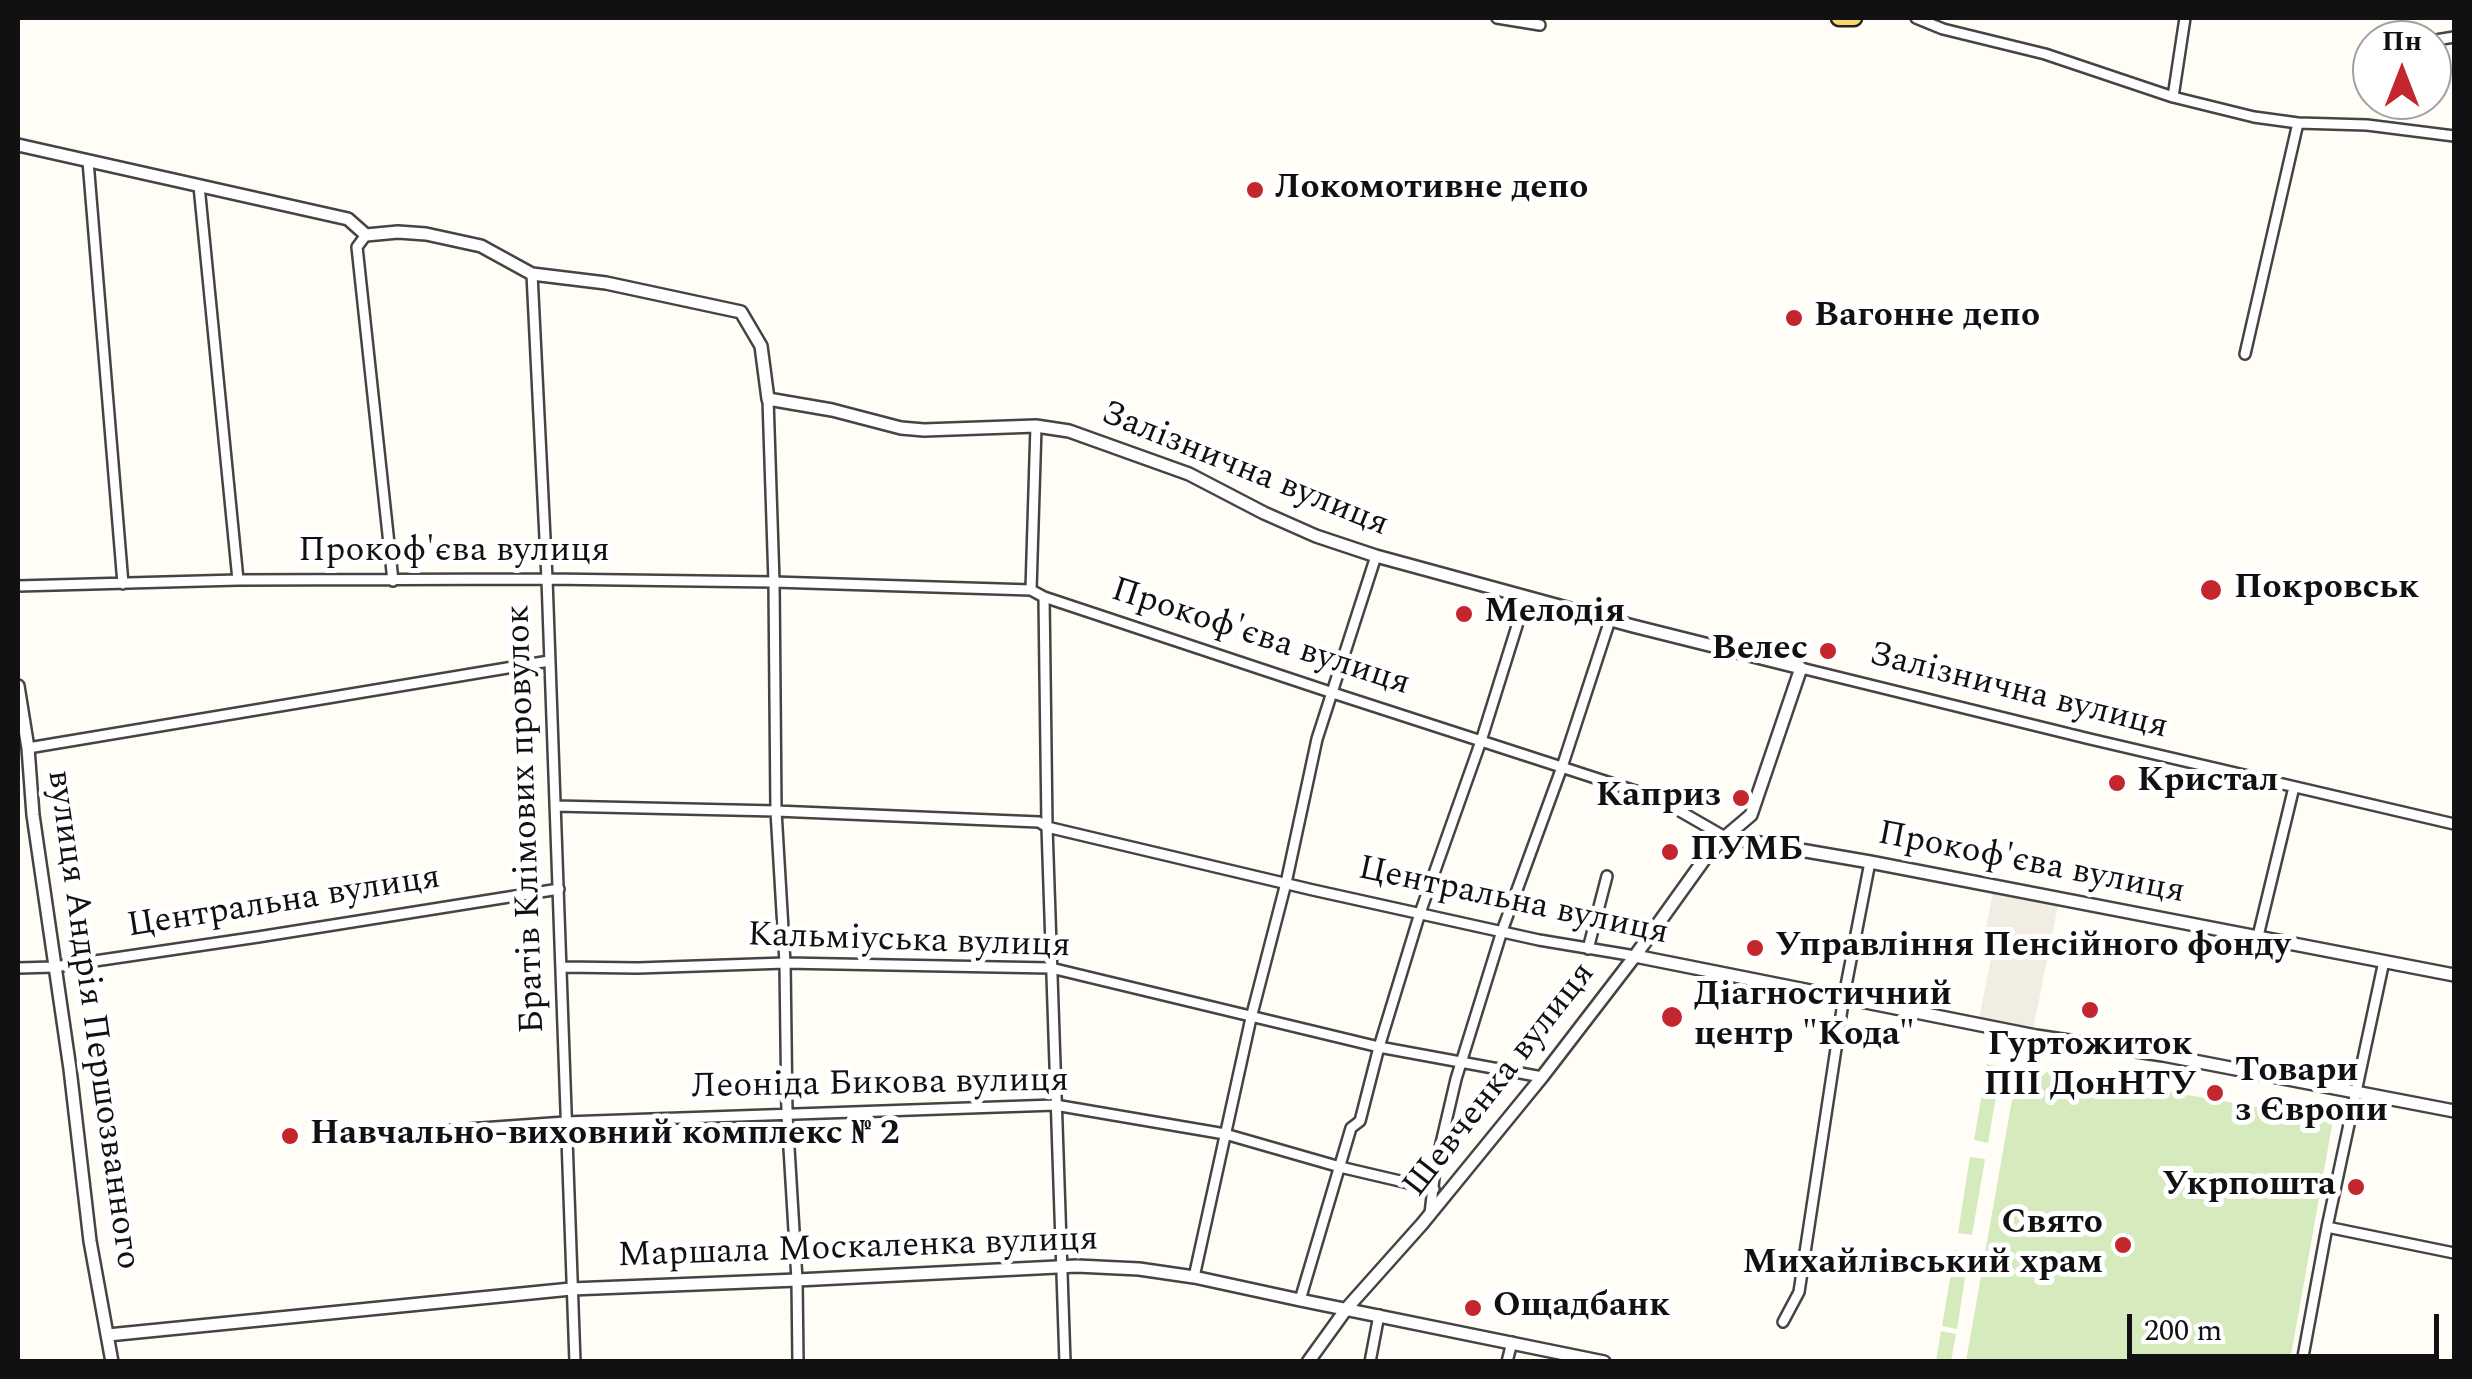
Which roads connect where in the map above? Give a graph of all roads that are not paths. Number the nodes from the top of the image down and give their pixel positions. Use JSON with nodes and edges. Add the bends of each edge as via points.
{"nodes":[{"id":1,"x":1498,"y":18,"type":"edge"},
{"id":2,"x":1842,"y":18,"type":"edge"},
{"id":3,"x":1854,"y":18,"type":"edge"},
{"id":4,"x":1916,"y":18,"type":"edge"},
{"id":5,"x":2184,"y":18,"type":"edge"},
{"id":6,"x":1540,"y":24,"type":"dead end"},
{"id":7,"x":2173,"y":96,"type":"junction"},
{"id":8,"x":2298,"y":123,"type":"junction"},
{"id":9,"x":2454,"y":136,"type":"edge"},
{"id":10,"x":18,"y":145,"type":"edge"},
{"id":11,"x":88,"y":161,"type":"junction"},
{"id":12,"x":200,"y":186,"type":"junction"},
{"id":13,"x":366,"y":235,"type":"junction"},
{"id":14,"x":532,"y":274,"type":"junction"},
{"id":15,"x":2245,"y":354,"type":"dead end"},
{"id":16,"x":768,"y":398,"type":"junction"},
{"id":17,"x":1036,"y":426,"type":"junction"},
{"id":18,"x":1376,"y":556,"type":"junction"},
{"id":19,"x":547,"y":579,"type":"junction"},
{"id":20,"x":238,"y":580,"type":"junction"},
{"id":21,"x":393,"y":581,"type":"junction"},
{"id":22,"x":774,"y":582,"type":"junction"},
{"id":23,"x":123,"y":584,"type":"junction"},
{"id":24,"x":18,"y":586,"type":"edge"},
{"id":25,"x":1031,"y":590,"type":"junction"},
{"id":26,"x":1044,"y":597,"type":"junction"},
{"id":27,"x":1526,"y":597,"type":"junction"},
{"id":28,"x":1610,"y":620,"type":"junction"},
{"id":29,"x":549,"y":662,"type":"junction"},
{"id":30,"x":1801,"y":668,"type":"junction"},
{"id":31,"x":18,"y":686,"type":"edge"},
{"id":32,"x":1333,"y":694,"type":"junction"},
{"id":33,"x":1481,"y":741,"type":"junction"},
{"id":34,"x":28,"y":748,"type":"junction"},
{"id":35,"x":1562,"y":767,"type":"junction"},
{"id":36,"x":2294,"y":787,"type":"junction"},
{"id":37,"x":555,"y":806,"type":"junction"},
{"id":38,"x":776,"y":811,"type":"junction"},
{"id":39,"x":2454,"y":824,"type":"edge"},
{"id":40,"x":1047,"y":826,"type":"junction"},
{"id":41,"x":1725,"y":837,"type":"junction"},
{"id":42,"x":1870,"y":862,"type":"junction"},
{"id":43,"x":1607,"y":876,"type":"dead end"},
{"id":44,"x":1286,"y":883,"type":"junction"},
{"id":45,"x":559,"y":889,"type":"junction"},
{"id":46,"x":1420,"y":913,"type":"junction"},
{"id":47,"x":1502,"y":931,"type":"junction"},
{"id":48,"x":2258,"y":936,"type":"junction"},
{"id":49,"x":1588,"y":950,"type":"junction"},
{"id":50,"x":1634,"y":956,"type":"junction"},
{"id":51,"x":2384,"y":961,"type":"junction"},
{"id":52,"x":786,"y":963,"type":"junction"},
{"id":53,"x":54,"y":967,"type":"junction"},
{"id":54,"x":562,"y":967,"type":"junction"},
{"id":55,"x":18,"y":968,"type":"edge"},
{"id":56,"x":1051,"y":968,"type":"junction"},
{"id":57,"x":2454,"y":975,"type":"edge"},
{"id":58,"x":1844,"y":996,"type":"junction"},
{"id":59,"x":1251,"y":1018,"type":"junction"},
{"id":60,"x":1379,"y":1048,"type":"junction"},
{"id":61,"x":1462,"y":1061,"type":"junction"},
{"id":62,"x":1542,"y":1077,"type":"junction"},
{"id":63,"x":2357,"y":1092,"type":"junction"},
{"id":64,"x":1055,"y":1105,"type":"junction"},
{"id":65,"x":2454,"y":1111,"type":"edge"},
{"id":66,"x":788,"y":1115,"type":"junction"},
{"id":67,"x":565,"y":1122,"type":"junction"},
{"id":68,"x":438,"y":1130,"type":"dead end"},
{"id":69,"x":1225,"y":1134,"type":"junction"},
{"id":70,"x":1340,"y":1168,"type":"junction"},
{"id":71,"x":1434,"y":1189,"type":"junction"},
{"id":72,"x":1430,"y":1215,"type":"junction"},
{"id":73,"x":2327,"y":1228,"type":"junction"},
{"id":74,"x":2454,"y":1253,"type":"edge"},
{"id":75,"x":1061,"y":1266,"type":"junction"},
{"id":76,"x":1194,"y":1277,"type":"junction"},
{"id":77,"x":797,"y":1280,"type":"junction"},
{"id":78,"x":572,"y":1289,"type":"junction"},
{"id":79,"x":1300,"y":1300,"type":"junction"},
{"id":80,"x":1348,"y":1308,"type":"junction"},
{"id":81,"x":1379,"y":1315,"type":"junction"},
{"id":82,"x":1783,"y":1322,"type":"dead end"},
{"id":83,"x":108,"y":1335,"type":"junction"},
{"id":84,"x":1512,"y":1342,"type":"junction"},
{"id":85,"x":2302,"y":1360,"type":"edge"},
{"id":86,"x":112,"y":1362,"type":"edge"},
{"id":87,"x":575,"y":1362,"type":"edge"},
{"id":88,"x":798,"y":1362,"type":"edge"},
{"id":89,"x":1065,"y":1362,"type":"edge"},
{"id":90,"x":1308,"y":1362,"type":"edge"},
{"id":91,"x":1370,"y":1362,"type":"edge"},
{"id":92,"x":1507,"y":1362,"type":"edge"},
{"id":93,"x":1604,"y":1362,"type":"edge"},
{"id":94,"x":2316,"y":1362,"type":"edge"}],
"edges":[{"from":1,"to":6,"type":"street"},
{"from":2,"to":3,"type":"main road"},
{"from":4,"to":7,"type":"street"},
{"from":5,"to":7,"type":"street"},
{"from":7,"to":8,"type":"street"},
{"from":8,"to":9,"type":"street"},
{"from":8,"to":15,"type":"street"},
{"from":10,"to":11,"type":"street"},
{"from":11,"to":12,"type":"street"},
{"from":11,"to":23,"type":"street"},
{"from":12,"to":13,"type":"street","via":[[348,219]]},
{"from":12,"to":20,"type":"street"},
{"from":13,"to":14,"type":"street","via":[[426,234],[482,246]]},
{"from":13,"to":21,"type":"street","via":[[357,246]]},
{"from":14,"to":16,"type":"street","via":[[741,312],[760,346]]},
{"from":14,"to":19,"type":"street","name":"Братів Клімових провулок"},
{"from":16,"to":17,"type":"street","name":"Залізнична вулиця","via":[[901,428]]},
{"from":16,"to":22,"type":"street"},
{"from":17,"to":18,"type":"street","name":"Залізнична вулиця","via":[[1174,468],[1316,536]]},
{"from":17,"to":25,"type":"street"},
{"from":18,"to":27,"type":"street","name":"Залізнична вулиця"},
{"from":18,"to":32,"type":"street"},
{"from":19,"to":21,"type":"street","name":"Прокоф'єва вулиця"},
{"from":19,"to":22,"type":"street","name":"Прокоф'єва вулиця"},
{"from":19,"to":29,"type":"street","name":"Братів Клімових провулок"},
{"from":20,"to":21,"type":"street","name":"Прокоф'єва вулиця"},
{"from":20,"to":23,"type":"street","name":"Прокоф'єва вулиця"},
{"from":22,"to":25,"type":"street","name":"Прокоф'єва вулиця"},
{"from":22,"to":38,"type":"street"},
{"from":23,"to":24,"type":"street","name":"Прокоф'єва вулиця"},
{"from":25,"to":26,"type":"street","name":"Прокоф'єва вулиця"},
{"from":26,"to":32,"type":"street","name":"Прокоф'єва вулиця"},
{"from":26,"to":40,"type":"street"},
{"from":27,"to":28,"type":"street","name":"Залізнична вулиця"},
{"from":27,"to":33,"type":"street"},
{"from":28,"to":30,"type":"street","name":"Залізнична вулиця"},
{"from":28,"to":35,"type":"street"},
{"from":29,"to":34,"type":"street"},
{"from":29,"to":37,"type":"street","name":"Братів Клімових провулок"},
{"from":30,"to":36,"type":"street","name":"Залізнична вулиця"},
{"from":30,"to":41,"type":"street","name":"Шевченка вулиця","via":[[1751,815]]},
{"from":31,"to":34,"type":"street","name":"вулиця Андрія Першозванного"},
{"from":32,"to":33,"type":"street","name":"Прокоф'єва вулиця"},
{"from":32,"to":44,"type":"street"},
{"from":33,"to":35,"type":"street","name":"Прокоф'єва вулиця"},
{"from":33,"to":46,"type":"street"},
{"from":34,"to":53,"type":"street","name":"вулиця Андрія Першозванного"},
{"from":35,"to":41,"type":"street","name":"Прокоф'єва вулиця","via":[[1657,798]]},
{"from":35,"to":47,"type":"street"},
{"from":36,"to":39,"type":"street","name":"Залізнична вулиця"},
{"from":36,"to":48,"type":"street"},
{"from":37,"to":38,"type":"street","name":"Центральна вулиця"},
{"from":37,"to":45,"type":"street","name":"Братів Клімових провулок"},
{"from":38,"to":40,"type":"street","name":"Центральна вулиця"},
{"from":38,"to":52,"type":"street"},
{"from":40,"to":44,"type":"street","name":"Центральна вулиця"},
{"from":40,"to":56,"type":"street"},
{"from":41,"to":42,"type":"street","name":"Прокоф'єва вулиця"},
{"from":41,"to":50,"type":"street","name":"Шевченка вулиця"},
{"from":42,"to":48,"type":"street","name":"Прокоф'єва вулиця"},
{"from":42,"to":58,"type":"street"},
{"from":43,"to":49,"type":"street"},
{"from":44,"to":46,"type":"street","name":"Центральна вулиця"},
{"from":44,"to":59,"type":"street"},
{"from":45,"to":53,"type":"street","name":"Центральна вулиця"},
{"from":45,"to":54,"type":"street","name":"Братів Клімових провулок"},
{"from":46,"to":47,"type":"street","name":"Центральна вулиця"},
{"from":46,"to":60,"type":"street"},
{"from":47,"to":49,"type":"street","name":"Центральна вулиця"},
{"from":47,"to":61,"type":"street"},
{"from":48,"to":51,"type":"street","name":"Прокоф'єва вулиця"},
{"from":49,"to":50,"type":"street","name":"Центральна вулиця"},
{"from":50,"to":58,"type":"street","name":"Центральна вулиця"},
{"from":50,"to":62,"type":"street","name":"Шевченка вулиця"},
{"from":51,"to":57,"type":"street","name":"Прокоф'єва вулиця"},
{"from":51,"to":63,"type":"street"},
{"from":52,"to":54,"type":"street","name":"Кальміуська вулиця"},
{"from":52,"to":56,"type":"street","name":"Кальміуська вулиця"},
{"from":52,"to":66,"type":"street"},
{"from":53,"to":55,"type":"street","name":"Центральна вулиця"},
{"from":53,"to":83,"type":"street","name":"вулиця Андрія Першозванного"},
{"from":54,"to":67,"type":"street","name":"Братів Клімових провулок"},
{"from":56,"to":59,"type":"street","name":"Кальміуська вулиця"},
{"from":56,"to":64,"type":"street"},
{"from":58,"to":63,"type":"street","name":"Центральна вулиця"},
{"from":58,"to":82,"type":"street","via":[[1805,1262]]},
{"from":59,"to":60,"type":"street","name":"Кальміуська вулиця"},
{"from":59,"to":69,"type":"street"},
{"from":60,"to":61,"type":"street","name":"Кальміуська вулиця"},
{"from":60,"to":70,"type":"street"},
{"from":61,"to":62,"type":"street","name":"Кальміуська вулиця"},
{"from":61,"to":71,"type":"street"},
{"from":62,"to":72,"type":"street","name":"Шевченка вулиця"},
{"from":63,"to":65,"type":"street","name":"Центральна вулиця"},
{"from":63,"to":73,"type":"street"},
{"from":64,"to":66,"type":"street","name":"Леоніда Бикова вулиця"},
{"from":64,"to":69,"type":"street","name":"Леоніда Бикова вулиця"},
{"from":64,"to":75,"type":"street"},
{"from":66,"to":67,"type":"street","name":"Леоніда Бикова вулиця"},
{"from":66,"to":77,"type":"street"},
{"from":67,"to":68,"type":"street","name":"Леоніда Бикова вулиця"},
{"from":67,"to":78,"type":"street","name":"Братів Клімових провулок"},
{"from":69,"to":70,"type":"street","name":"Леоніда Бикова вулиця"},
{"from":69,"to":76,"type":"street"},
{"from":70,"to":71,"type":"street","name":"Леоніда Бикова вулиця"},
{"from":70,"to":79,"type":"street"},
{"from":71,"to":72,"type":"street"},
{"from":72,"to":80,"type":"street","name":"Шевченка вулиця"},
{"from":73,"to":74,"type":"street"},
{"from":73,"to":85,"type":"street"},
{"from":75,"to":76,"type":"street","name":"Маршала Москаленка вулиця"},
{"from":75,"to":77,"type":"street","name":"Маршала Москаленка вулиця"},
{"from":75,"to":89,"type":"street"},
{"from":76,"to":79,"type":"street","name":"Маршала Москаленка вулиця"},
{"from":77,"to":78,"type":"street","name":"Маршала Москаленка вулиця"},
{"from":77,"to":88,"type":"street"},
{"from":78,"to":83,"type":"street","name":"Маршала Москаленка вулиця"},
{"from":78,"to":87,"type":"street","name":"Братів Клімових провулок"},
{"from":79,"to":80,"type":"street","name":"Маршала Москаленка вулиця"},
{"from":80,"to":81,"type":"street","name":"Маршала Москаленка вулиця"},
{"from":80,"to":90,"type":"street","name":"Шевченка вулиця"},
{"from":81,"to":84,"type":"street","name":"Маршала Москаленка вулиця"},
{"from":81,"to":91,"type":"street"},
{"from":83,"to":86,"type":"street","name":"вулиця Андрія Першозванного"},
{"from":84,"to":92,"type":"street"},
{"from":84,"to":93,"type":"street","name":"Маршала Москаленка вулиця"},
{"from":85,"to":94,"type":"street"}]}
